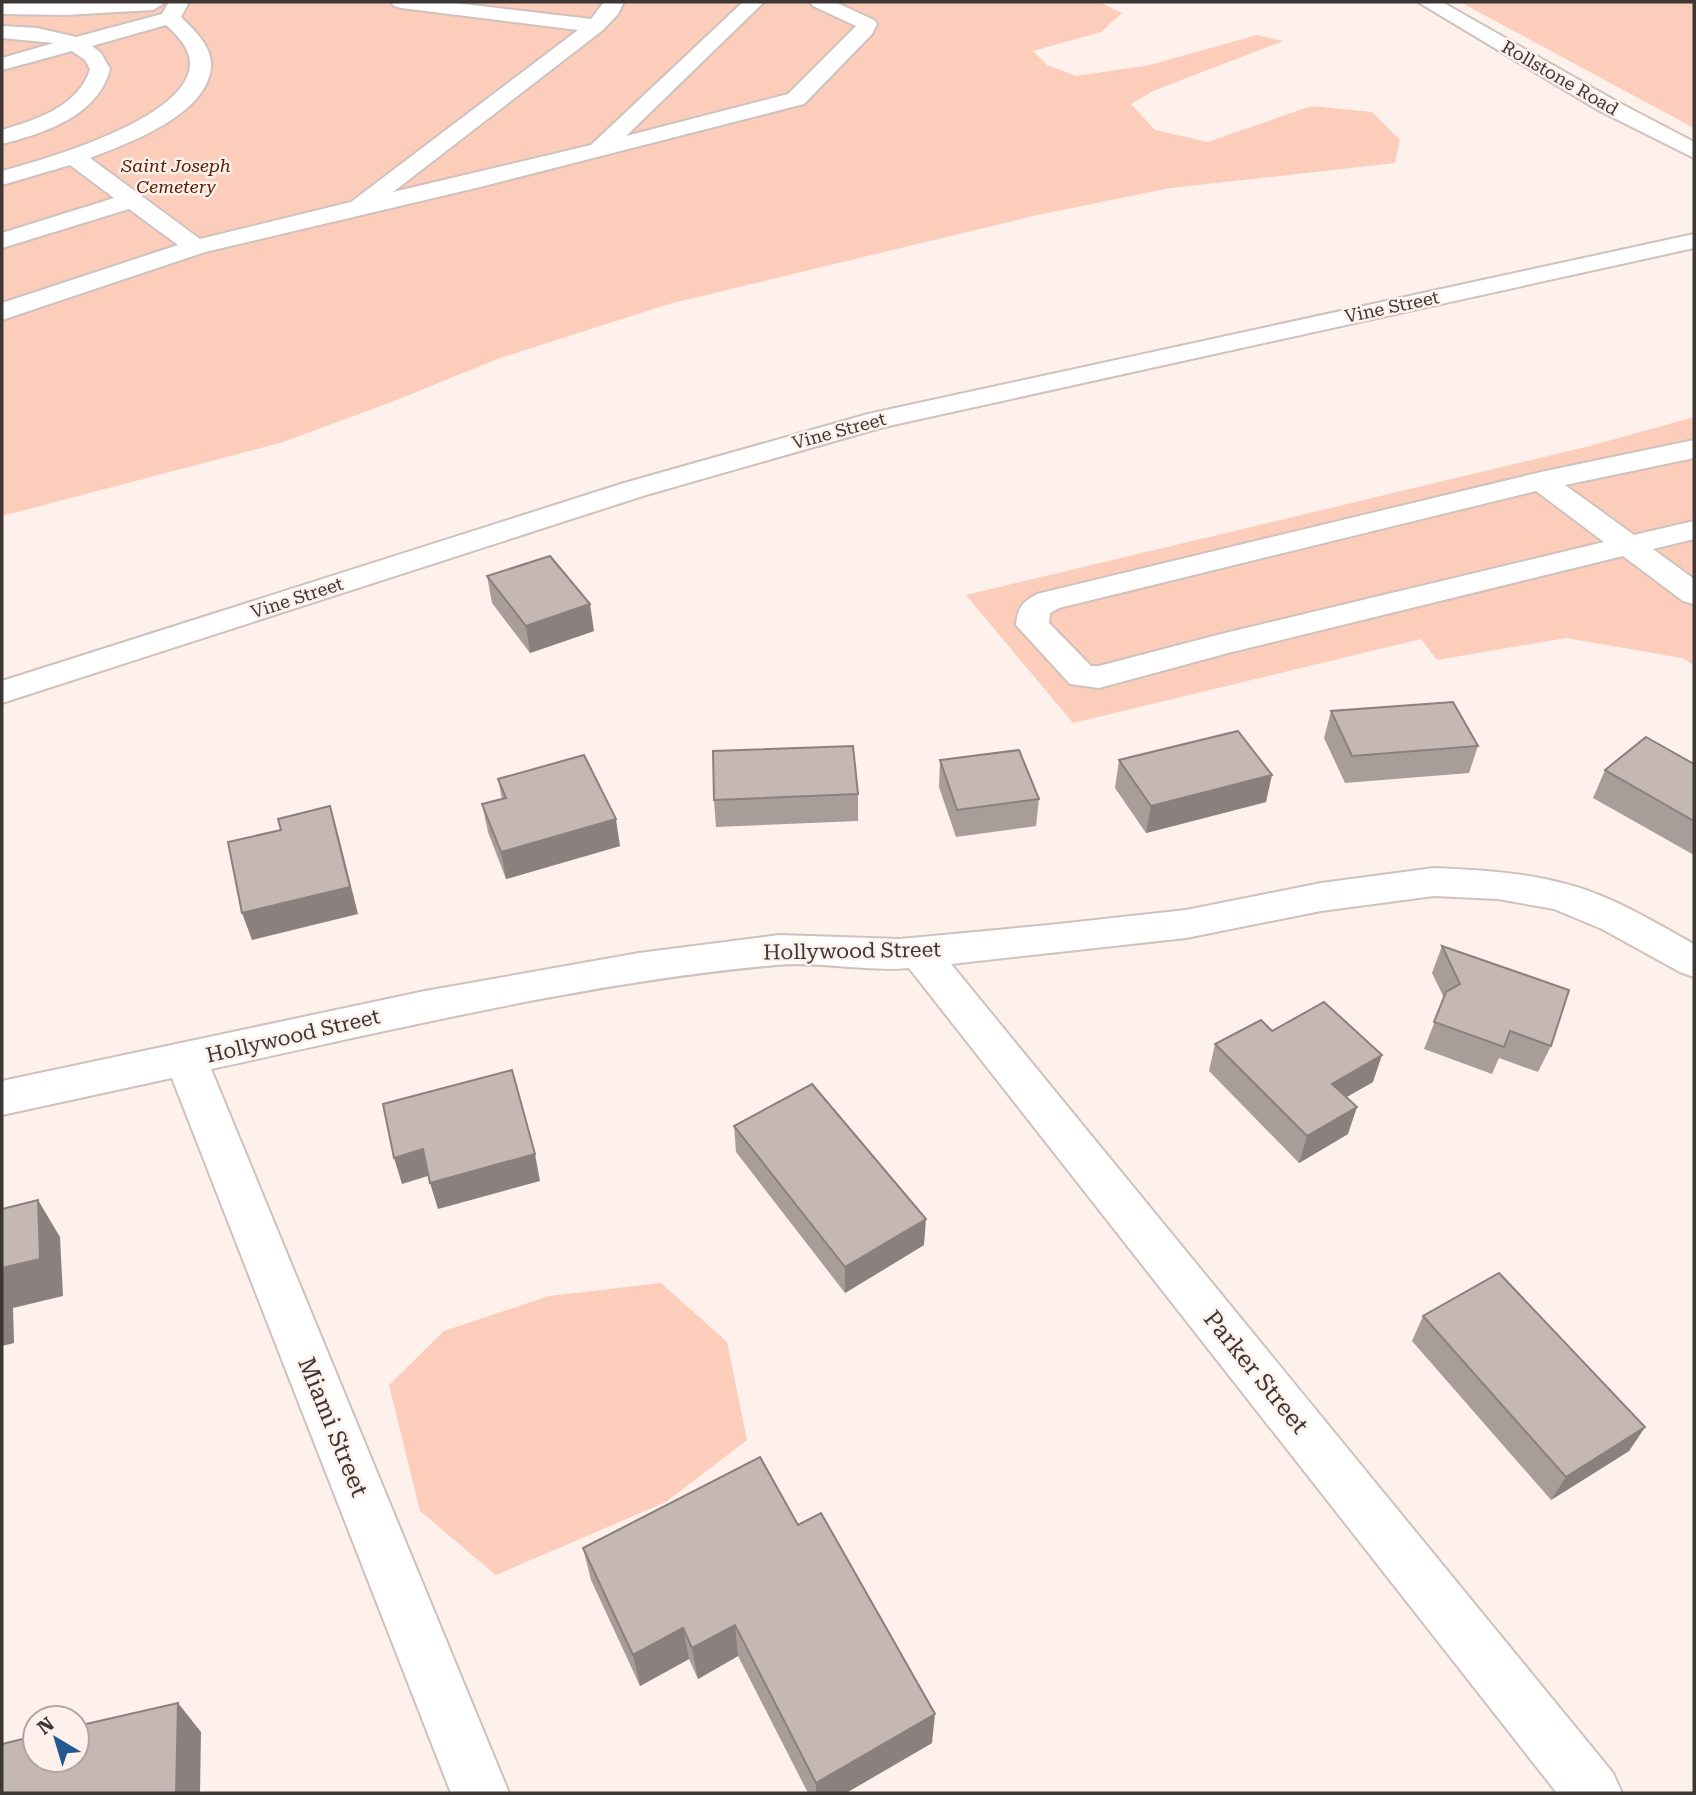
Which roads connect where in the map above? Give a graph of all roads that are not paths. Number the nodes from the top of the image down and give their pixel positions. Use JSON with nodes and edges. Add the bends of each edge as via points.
{"nodes":[{"id":1,"x":401,"y":2,"type":"edge"},
{"id":2,"x":614,"y":2,"type":"edge"},
{"id":3,"x":754,"y":2,"type":"edge"},
{"id":4,"x":820,"y":2,"type":"edge"},
{"id":5,"x":1428,"y":2,"type":"edge"},
{"id":6,"x":175,"y":7,"type":"edge"},
{"id":7,"x":2,"y":8,"type":"edge"},
{"id":8,"x":596,"y":26,"type":"junction"},
{"id":9,"x":2,"y":32,"type":"edge"},
{"id":10,"x":73,"y":44,"type":"junction"},
{"id":11,"x":2,"y":64,"type":"edge"},
{"id":12,"x":2,"y":137,"type":"edge"},
{"id":13,"x":600,"y":148,"type":"junction"},
{"id":14,"x":1694,"y":151,"type":"edge"},
{"id":15,"x":74,"y":157,"type":"junction"},
{"id":16,"x":2,"y":177,"type":"edge"},
{"id":17,"x":131,"y":200,"type":"junction"},
{"id":18,"x":359,"y":207,"type":"junction"},
{"id":19,"x":2,"y":241,"type":"edge"},
{"id":20,"x":1694,"y":241,"type":"edge"},
{"id":21,"x":196,"y":247,"type":"junction"},
{"id":22,"x":2,"y":312,"type":"edge"},
{"id":23,"x":1694,"y":449,"type":"edge"},
{"id":24,"x":1541,"y":481,"type":"junction"},
{"id":25,"x":1694,"y":530,"type":"edge"},
{"id":26,"x":1627,"y":547,"type":"junction"},
{"id":27,"x":1694,"y":594,"type":"edge"},
{"id":28,"x":2,"y":692,"type":"edge"},
{"id":29,"x":919,"y":952,"type":"junction"},
{"id":30,"x":1694,"y":962,"type":"edge"},
{"id":31,"x":186,"y":1060,"type":"junction"},
{"id":32,"x":2,"y":1098,"type":"edge"},
{"id":33,"x":480,"y":1793,"type":"edge"},
{"id":34,"x":1593,"y":1793,"type":"edge"}],
"edges":[{"from":1,"to":8,"type":"street"},
{"from":2,"to":8,"type":"street"},
{"from":3,"to":13,"type":"street"},
{"from":4,"to":13,"type":"street","via":[[867,24],[796,99]]},
{"from":5,"to":14,"type":"street","name":"Rollstone Road"},
{"from":6,"to":7,"type":"street"},
{"from":6,"to":10,"type":"street"},
{"from":6,"to":15,"type":"street","via":[[199,51],[202,69],[194,86],[152,122]]},
{"from":8,"to":18,"type":"street"},
{"from":9,"to":10,"type":"street"},
{"from":10,"to":11,"type":"street"},
{"from":10,"to":12,"type":"street","via":[[92,55],[100,69],[96,85],[54,118]]},
{"from":13,"to":18,"type":"street"},
{"from":15,"to":16,"type":"street"},
{"from":15,"to":17,"type":"street"},
{"from":17,"to":19,"type":"street"},
{"from":17,"to":21,"type":"street"},
{"from":18,"to":21,"type":"street"},
{"from":20,"to":28,"type":"street","name":"Vine Street","via":[[878,420],[635,489]]},
{"from":21,"to":22,"type":"street"},
{"from":23,"to":24,"type":"street"},
{"from":24,"to":26,"type":"street"},
{"from":24,"to":26,"type":"street","via":[[1048,601],[1034,609],[1032,625],[1082,676],[1099,677]]},
{"from":25,"to":26,"type":"street"},
{"from":26,"to":27,"type":"street"},
{"from":29,"to":30,"type":"street","name":"Hollywood Street","via":[[1186,925],[1321,897],[1434,882],[1498,885],[1561,896],[1616,919]]},
{"from":29,"to":31,"type":"street","name":"Hollywood Street","via":[[779,950],[639,968],[425,1007]]},
{"from":29,"to":34,"type":"street","name":"Parker Street"},
{"from":31,"to":32,"type":"street","name":"Hollywood Street"},
{"from":31,"to":33,"type":"street","name":"Miami Street"}]}
